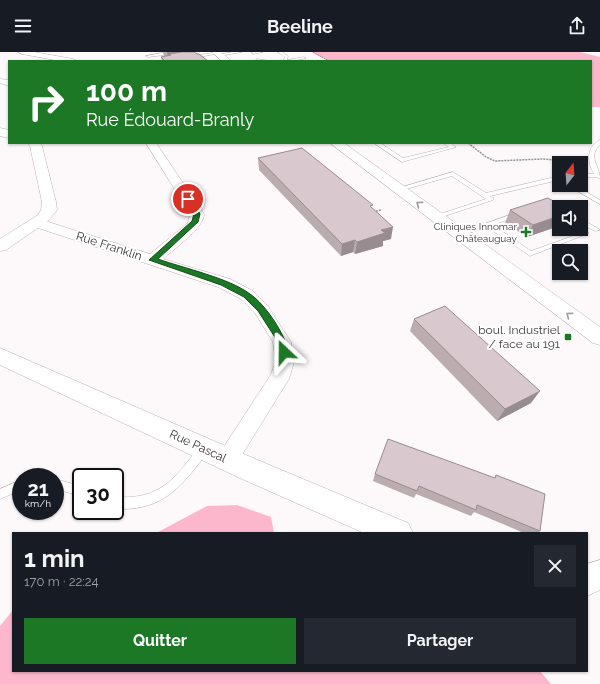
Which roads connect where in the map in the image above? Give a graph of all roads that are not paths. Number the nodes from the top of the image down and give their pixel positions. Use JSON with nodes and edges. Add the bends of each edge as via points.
{"nodes":[{"id":1,"x":22,"y":52,"type":"edge"},
{"id":2,"x":194,"y":52,"type":"edge"},
{"id":3,"x":240,"y":52,"type":"edge"},
{"id":4,"x":261,"y":52,"type":"edge"},
{"id":5,"x":280,"y":52,"type":"edge"},
{"id":6,"x":253,"y":53,"type":"dead end"},
{"id":7,"x":162,"y":54,"type":"edge"},
{"id":8,"x":199,"y":56,"type":"junction"},
{"id":9,"x":220,"y":56,"type":"edge"},
{"id":10,"x":304,"y":58,"type":"dead end"},
{"id":11,"x":150,"y":59,"type":"edge"},
{"id":12,"x":193,"y":59,"type":"edge"},
{"id":13,"x":67,"y":60,"type":"edge"},
{"id":14,"x":286,"y":60,"type":"edge"},
{"id":15,"x":291,"y":60,"type":"edge"},
{"id":16,"x":600,"y":142,"type":"edge"},
{"id":17,"x":35,"y":144,"type":"edge"},
{"id":18,"x":152,"y":144,"type":"edge"},
{"id":19,"x":337,"y":144,"type":"edge"},
{"id":20,"x":378,"y":144,"type":"edge"},
{"id":21,"x":448,"y":144,"type":"edge"},
{"id":22,"x":588,"y":176,"type":"edge"},
{"id":23,"x":599,"y":176,"type":"edge"},
{"id":24,"x":552,"y":181,"type":"edge"},
{"id":25,"x":398,"y":189,"type":"junction"},
{"id":26,"x":582,"y":192,"type":"edge"},
{"id":27,"x":485,"y":195,"type":"junction"},
{"id":28,"x":600,"y":202,"type":"edge"},
{"id":29,"x":522,"y":213,"type":"edge"},
{"id":30,"x":436,"y":217,"type":"junction"},
{"id":31,"x":36,"y":222,"type":"junction"},
{"id":32,"x":488,"y":225,"type":"junction"},
{"id":33,"x":588,"y":225,"type":"edge"},
{"id":34,"x":597,"y":230,"type":"dead end"},
{"id":35,"x":460,"y":234,"type":"junction"},
{"id":36,"x":578,"y":236,"type":"edge"},
{"id":37,"x":0,"y":246,"type":"edge"},
{"id":38,"x":153,"y":260,"type":"junction"},
{"id":39,"x":600,"y":338,"type":"edge"},
{"id":40,"x":0,"y":356,"type":"edge"},
{"id":41,"x":216,"y":454,"type":"junction"},
{"id":42,"x":12,"y":489,"type":"edge"},
{"id":43,"x":0,"y":494,"type":"edge"},
{"id":44,"x":124,"y":504,"type":"edge"},
{"id":45,"x":396,"y":532,"type":"edge"},
{"id":46,"x":600,"y":576,"type":"edge"},
{"id":47,"x":588,"y":580,"type":"edge"}],
"edges":[{"from":1,"to":13,"type":"street"},
{"from":2,"to":8,"type":"lane"},
{"from":3,"to":9,"type":"lane"},
{"from":4,"to":6,"type":"lane"},
{"from":5,"to":14,"type":"lane","via":[[288,57]]},
{"from":7,"to":11,"type":"lane"},
{"from":7,"to":11,"type":"lane","via":[[145,54]]},
{"from":8,"to":9,"type":"lane"},
{"from":8,"to":12,"type":"lane"},
{"from":9,"to":12,"type":"lane"},
{"from":10,"to":15,"type":"lane"},
{"from":16,"to":23,"type":"lane","via":[[591,152],[592,163]]},
{"from":17,"to":31,"type":"street","via":[[50,206],[46,215]]},
{"from":18,"to":38,"type":"street","via":[[197,214],[193,225]]},
{"from":19,"to":25,"type":"street"},
{"from":20,"to":21,"type":"lane","via":[[402,160],[452,147]]},
{"from":22,"to":23,"type":"lane"},
{"from":24,"to":27,"type":"lane"},
{"from":25,"to":27,"type":"lane","via":[[453,174]]},
{"from":30,"to":25,"type":"street","one_way":true},
{"from":26,"to":28,"type":"lane"},
{"from":27,"to":30,"type":"lane","via":[[491,199]]},
{"from":29,"to":32,"type":"lane"},
{"from":30,"to":35,"type":"street"},
{"from":31,"to":37,"type":"street"},
{"from":31,"to":38,"type":"street","name":"Rue Franklin"},
{"from":32,"to":35,"type":"lane"},
{"from":32,"to":36,"type":"lane","via":[[530,254]]},
{"from":33,"to":34,"type":"lane"},
{"from":39,"to":35,"type":"street","one_way":true},
{"from":38,"to":41,"type":"street","name":"Rue Franklin","via":[[224,283],[247,295],[261,309],[282,342],[285,362],[279,379]]},
{"from":40,"to":41,"type":"street","name":"Rue Pascal"},
{"from":41,"to":44,"type":"lane","via":[[161,495],[148,501]]},
{"from":41,"to":45,"type":"street","name":"Rue Pascal"},
{"from":42,"to":43,"type":"lane"},
{"from":46,"to":47,"type":"street"}]}
